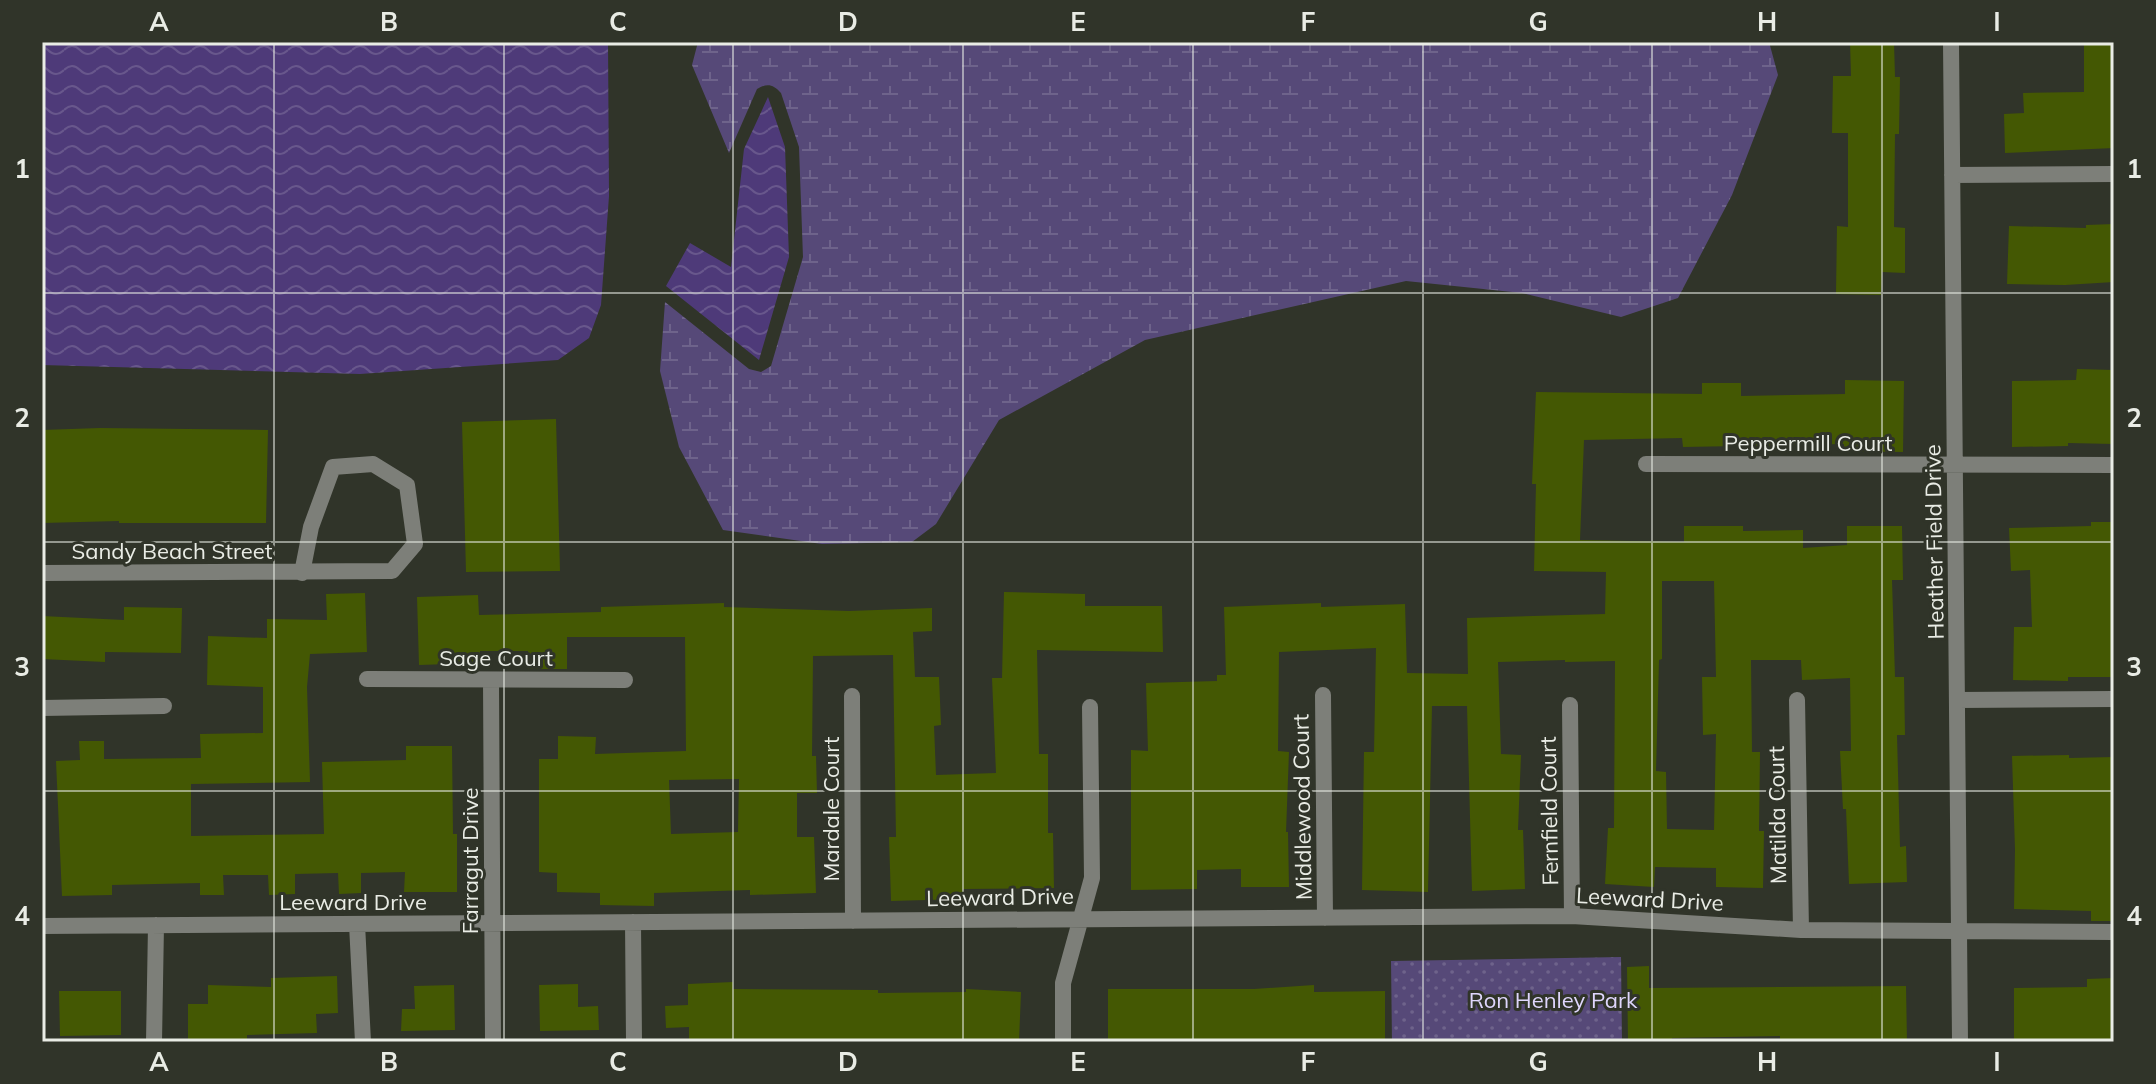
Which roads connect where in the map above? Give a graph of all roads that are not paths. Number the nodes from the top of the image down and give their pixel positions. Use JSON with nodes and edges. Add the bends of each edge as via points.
{"nodes":[{"id":1,"x":1951,"y":42,"type":"edge"},
{"id":2,"x":2114,"y":174,"type":"edge"},
{"id":3,"x":1952,"y":175,"type":"junction"},
{"id":4,"x":1646,"y":464,"type":"dead end"},
{"id":5,"x":2114,"y":465,"type":"edge"},
{"id":6,"x":1955,"y":466,"type":"junction"},
{"id":7,"x":42,"y":573,"type":"edge"},
{"id":8,"x":302,"y":573,"type":"junction"},
{"id":9,"x":367,"y":679,"type":"dead end"},
{"id":10,"x":625,"y":680,"type":"dead end"},
{"id":11,"x":491,"y":681,"type":"junction"},
{"id":12,"x":1323,"y":695,"type":"dead end"},
{"id":13,"x":852,"y":696,"type":"dead end"},
{"id":14,"x":2114,"y":699,"type":"edge"},
{"id":15,"x":1797,"y":700,"type":"dead end"},
{"id":16,"x":1957,"y":700,"type":"junction"},
{"id":17,"x":1570,"y":705,"type":"dead end"},
{"id":18,"x":164,"y":706,"type":"dead end"},
{"id":19,"x":1090,"y":707,"type":"dead end"},
{"id":20,"x":42,"y":708,"type":"edge"},
{"id":21,"x":1572,"y":916,"type":"junction"},
{"id":22,"x":1079,"y":918,"type":"junction"},
{"id":23,"x":1325,"y":918,"type":"junction"},
{"id":24,"x":853,"y":921,"type":"junction"},
{"id":25,"x":633,"y":922,"type":"junction"},
{"id":26,"x":492,"y":923,"type":"junction"},
{"id":27,"x":357,"y":924,"type":"junction"},
{"id":28,"x":156,"y":925,"type":"junction"},
{"id":29,"x":42,"y":926,"type":"edge"},
{"id":30,"x":1801,"y":930,"type":"junction"},
{"id":31,"x":1959,"y":932,"type":"junction"},
{"id":32,"x":2114,"y":932,"type":"edge"},
{"id":33,"x":154,"y":1042,"type":"edge"},
{"id":34,"x":363,"y":1042,"type":"edge"},
{"id":35,"x":493,"y":1042,"type":"edge"},
{"id":36,"x":634,"y":1042,"type":"edge"},
{"id":37,"x":1063,"y":1042,"type":"edge"},
{"id":38,"x":1960,"y":1042,"type":"edge"}],
"edges":[{"from":1,"to":3,"type":"street","name":"Heather Field Drive"},
{"from":2,"to":3,"type":"street"},
{"from":3,"to":6,"type":"street","name":"Heather Field Drive"},
{"from":4,"to":6,"type":"street","name":"Peppermill Court"},
{"from":5,"to":6,"type":"street","name":"Peppermill Court"},
{"from":6,"to":16,"type":"street","name":"Heather Field Drive"},
{"from":7,"to":8,"type":"street","name":"Sandy Beach Street"},
{"from":8,"to":8,"type":"street","name":"Sandy Beach Street","via":[[392,571],[415,544],[407,485],[373,464],[333,467],[311,527]]},
{"from":9,"to":11,"type":"street","name":"Sage Court"},
{"from":10,"to":11,"type":"street","name":"Sage Court"},
{"from":11,"to":26,"type":"street","name":"Farragut Drive"},
{"from":12,"to":23,"type":"street","name":"Middlewood Court"},
{"from":13,"to":24,"type":"street","name":"Mardale Court"},
{"from":14,"to":16,"type":"street"},
{"from":15,"to":30,"type":"street","name":"Matilda Court"},
{"from":16,"to":31,"type":"street","name":"Heather Field Drive"},
{"from":17,"to":21,"type":"street","name":"Fernfield Court"},
{"from":18,"to":20,"type":"street"},
{"from":19,"to":22,"type":"street","via":[[1092,878]]},
{"from":21,"to":23,"type":"street","name":"Leeward Drive"},
{"from":21,"to":30,"type":"street","name":"Leeward Drive"},
{"from":22,"to":23,"type":"street","name":"Leeward Drive"},
{"from":22,"to":24,"type":"street","name":"Leeward Drive"},
{"from":22,"to":37,"type":"street","via":[[1063,983]]},
{"from":24,"to":25,"type":"street","name":"Leeward Drive"},
{"from":25,"to":26,"type":"street","name":"Leeward Drive"},
{"from":25,"to":36,"type":"street"},
{"from":26,"to":27,"type":"street","name":"Leeward Drive"},
{"from":26,"to":35,"type":"street","name":"Farragut Drive"},
{"from":27,"to":28,"type":"street","name":"Leeward Drive"},
{"from":27,"to":34,"type":"street"},
{"from":28,"to":29,"type":"street","name":"Leeward Drive"},
{"from":28,"to":33,"type":"street"},
{"from":30,"to":31,"type":"street","name":"Leeward Drive"},
{"from":31,"to":32,"type":"street","name":"Leeward Drive"},
{"from":31,"to":38,"type":"street","name":"Heather Field Drive"}]}
